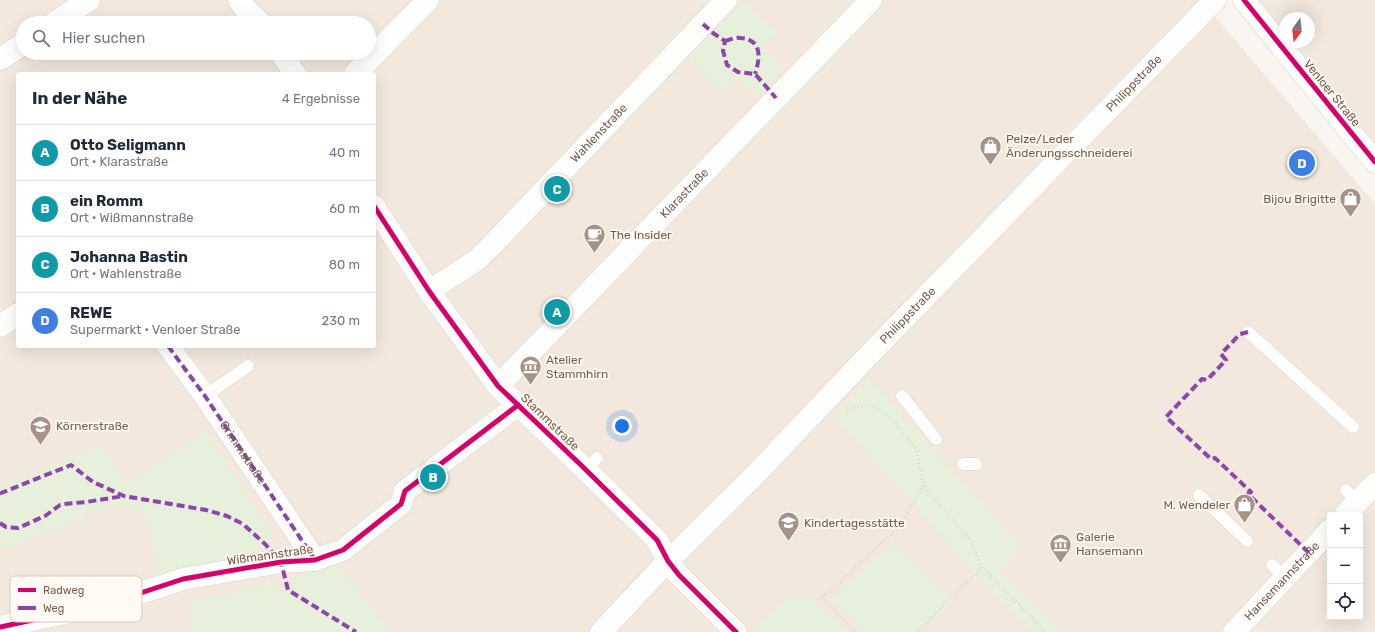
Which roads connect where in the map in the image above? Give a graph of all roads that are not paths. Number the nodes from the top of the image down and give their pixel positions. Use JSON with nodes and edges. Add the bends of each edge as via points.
{"nodes":[{"id":1,"x":89,"y":0,"type":"edge"},
{"id":2,"x":239,"y":0,"type":"edge"},
{"id":3,"x":428,"y":0,"type":"edge"},
{"id":4,"x":726,"y":0,"type":"edge"},
{"id":5,"x":871,"y":0,"type":"edge"},
{"id":6,"x":1215,"y":0,"type":"edge"},
{"id":7,"x":1244,"y":0,"type":"edge"},
{"id":8,"x":65,"y":16,"type":"edge"},
{"id":9,"x":253,"y":16,"type":"edge"},
{"id":10,"x":16,"y":49,"type":"edge"},
{"id":11,"x":376,"y":53,"type":"edge"},
{"id":12,"x":0,"y":59,"type":"edge"},
{"id":13,"x":286,"y":60,"type":"edge"},
{"id":14,"x":370,"y":60,"type":"edge"},
{"id":15,"x":294,"y":72,"type":"edge"},
{"id":16,"x":358,"y":72,"type":"edge"},
{"id":17,"x":1371,"y":150,"type":"edge"},
{"id":18,"x":376,"y":209,"type":"edge"},
{"id":19,"x":429,"y":291,"type":"junction"},
{"id":20,"x":16,"y":315,"type":"edge"},
{"id":21,"x":0,"y":326,"type":"edge"},
{"id":22,"x":1248,"y":332,"type":"dead end"},
{"id":23,"x":169,"y":348,"type":"edge"},
{"id":24,"x":248,"y":366,"type":"dead end"},
{"id":25,"x":498,"y":386,"type":"junction"},
{"id":26,"x":205,"y":396,"type":"junction"},
{"id":27,"x":902,"y":396,"type":"dead end"},
{"id":28,"x":518,"y":405,"type":"junction"},
{"id":29,"x":1353,"y":428,"type":"dead end"},
{"id":30,"x":936,"y":439,"type":"dead end"},
{"id":31,"x":963,"y":464,"type":"dead end"},
{"id":32,"x":976,"y":464,"type":"dead end"},
{"id":33,"x":1375,"y":484,"type":"edge"},
{"id":34,"x":1199,"y":494,"type":"dead end"},
{"id":35,"x":1350,"y":502,"type":"edge"},
{"id":36,"x":1327,"y":532,"type":"edge"},
{"id":37,"x":1247,"y":541,"type":"dead end"},
{"id":38,"x":315,"y":560,"type":"junction"},
{"id":39,"x":668,"y":561,"type":"junction"},
{"id":40,"x":142,"y":592,"type":"edge"},
{"id":41,"x":23,"y":622,"type":"edge"},
{"id":42,"x":0,"y":627,"type":"edge"},
{"id":43,"x":601,"y":632,"type":"edge"},
{"id":44,"x":736,"y":632,"type":"edge"},
{"id":45,"x":1234,"y":632,"type":"edge"}],
"edges":[{"from":1,"to":8,"type":"street"},
{"from":2,"to":9,"type":"street"},
{"from":3,"to":11,"type":"street"},
{"from":4,"to":19,"type":"street","name":"Wahlenstraße","via":[[477,260]]},
{"from":5,"to":25,"type":"street","name":"Klarastraße"},
{"from":6,"to":39,"type":"street","name":"Philippstraße","via":[[869,362],[826,401]]},
{"from":7,"to":17,"type":"street","name":"Venloer Straße"},
{"from":10,"to":12,"type":"street"},
{"from":13,"to":15,"type":"street"},
{"from":14,"to":16,"type":"street"},
{"from":18,"to":19,"type":"street","name":"Stammstraße"},
{"from":19,"to":25,"type":"street","name":"Stammstraße"},
{"from":20,"to":21,"type":"street"},
{"from":22,"to":29,"type":"lane"},
{"from":23,"to":26,"type":"street","name":"Grimmstraße"},
{"from":24,"to":26,"type":"lane"},
{"from":25,"to":28,"type":"street","name":"Stammstraße"},
{"from":26,"to":38,"type":"street","name":"Grimmstraße"},
{"from":27,"to":30,"type":"lane"},
{"from":28,"to":38,"type":"street","name":"Wißmannstraße","via":[[405,491],[402,504],[343,550]]},
{"from":28,"to":39,"type":"street","name":"Stammstraße","via":[[592,464],[657,540]]},
{"from":31,"to":32,"type":"lane"},
{"from":33,"to":35,"type":"street"},
{"from":34,"to":37,"type":"lane"},
{"from":36,"to":45,"type":"street","name":"Hansemannstraße","via":[[1278,572]]},
{"from":38,"to":40,"type":"street","name":"Wißmannstraße","via":[[281,562],[183,579]]},
{"from":39,"to":43,"type":"street","name":"Philippstraße"},
{"from":39,"to":44,"type":"street","name":"Stammstraße"},
{"from":41,"to":42,"type":"street","name":"Wißmannstraße"}]}
